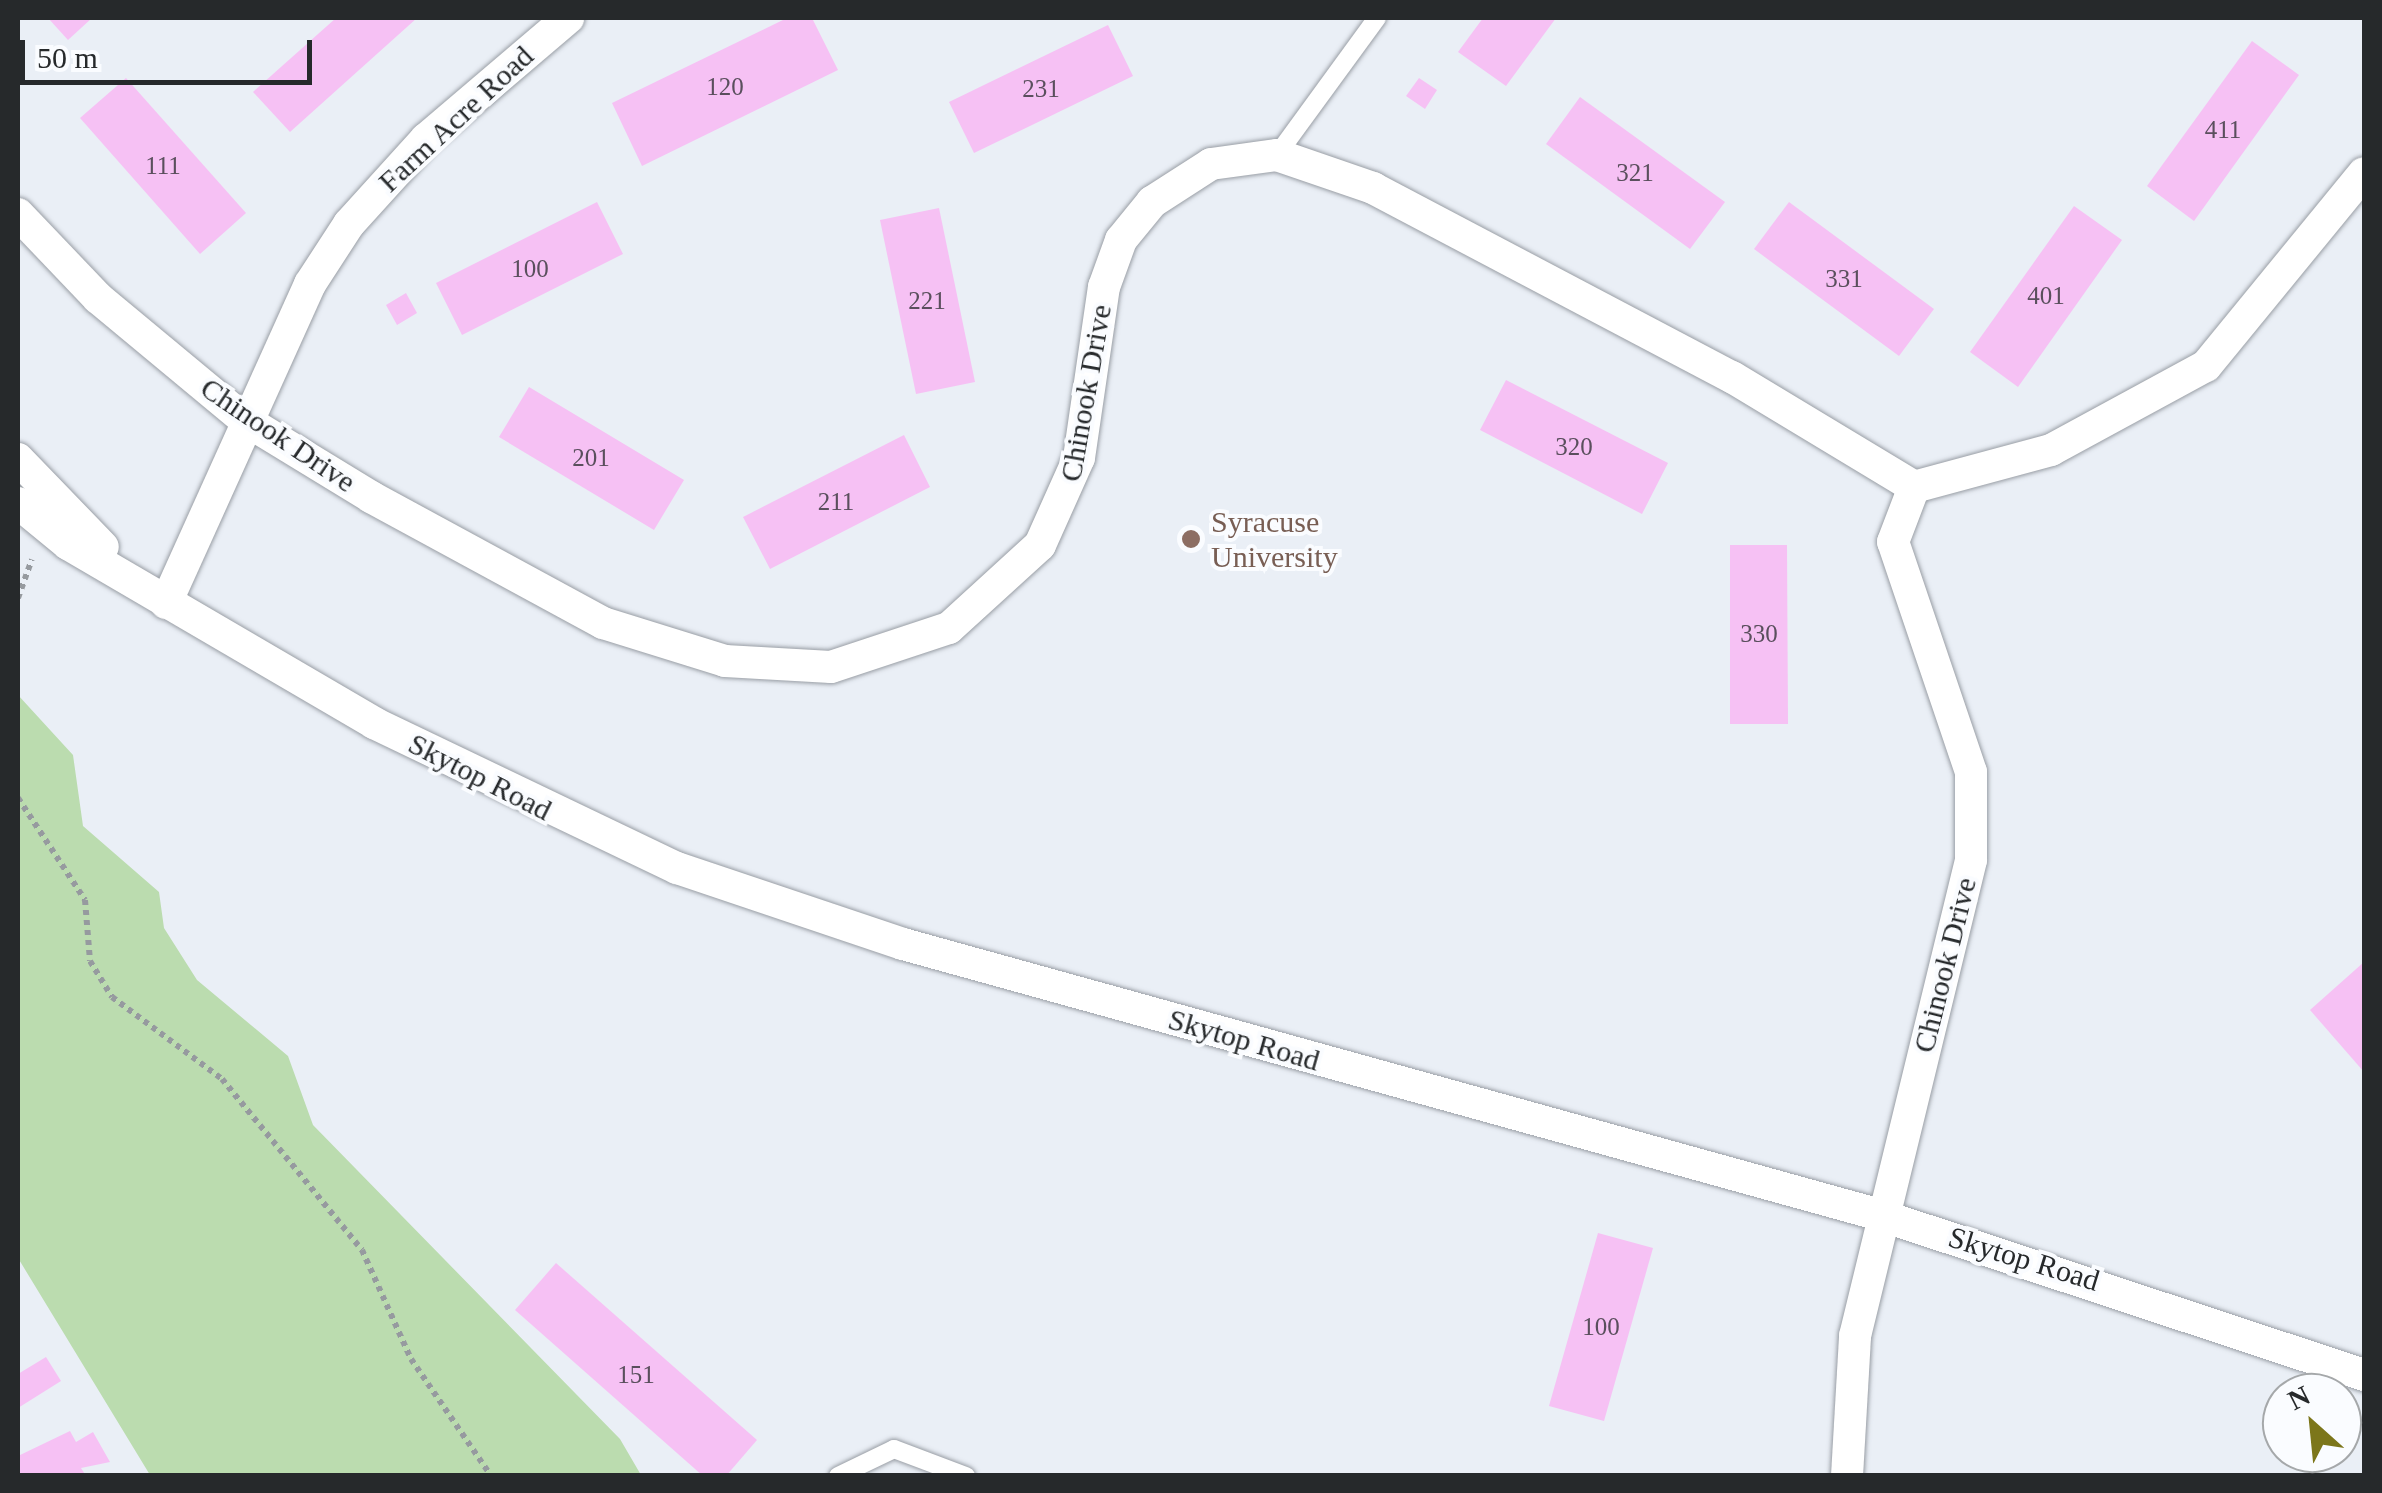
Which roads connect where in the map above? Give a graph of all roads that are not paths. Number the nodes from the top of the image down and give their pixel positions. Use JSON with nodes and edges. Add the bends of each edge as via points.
{"nodes":[{"id":1,"x":568,"y":18,"type":"edge"},
{"id":2,"x":1378,"y":18,"type":"edge"},
{"id":3,"x":1277,"y":155,"type":"junction"},
{"id":4,"x":2364,"y":173,"type":"edge"},
{"id":5,"x":18,"y":214,"type":"edge"},
{"id":6,"x":246,"y":420,"type":"junction"},
{"id":7,"x":18,"y":459,"type":"edge"},
{"id":8,"x":1914,"y":487,"type":"junction"},
{"id":9,"x":18,"y":502,"type":"edge"},
{"id":10,"x":166,"y":603,"type":"junction"},
{"id":11,"x":1880,"y":1215,"type":"junction"},
{"id":12,"x":2364,"y":1375,"type":"edge"},
{"id":13,"x":838,"y":1476,"type":"edge"},
{"id":14,"x":966,"y":1476,"type":"edge"},
{"id":15,"x":1847,"y":1476,"type":"edge"}],
"edges":[{"from":1,"to":6,"type":"street","name":"Farm Acre Road","via":[[426,139],[349,224]]},
{"from":2,"to":3,"type":"lane"},
{"from":3,"to":6,"type":"street","name":"Chinook Drive","via":[[1211,164],[1152,202],[1121,240],[1066,501],[998,591],[949,628],[892,653],[832,667],[724,661],[603,623]]},
{"from":3,"to":8,"type":"street","name":"Chinook Drive","via":[[1374,188],[1732,377]]},
{"from":4,"to":8,"type":"street","via":[[2206,366],[2051,450]]},
{"from":5,"to":6,"type":"street","name":"Chinook Drive","via":[[98,298]]},
{"from":6,"to":10,"type":"street","name":"Farm Acre Road"},
{"from":7,"to":10,"type":"street","name":"Skytop Road"},
{"from":8,"to":11,"type":"street","name":"Chinook Drive","via":[[1893,542],[1972,772],[1972,860]]},
{"from":9,"to":10,"type":"street","name":"Skytop Road"},
{"from":10,"to":11,"type":"street","name":"Skytop Road","via":[[478,779],[741,890]]},
{"from":11,"to":12,"type":"street","name":"Skytop Road"},
{"from":11,"to":15,"type":"street","name":"Chinook Drive","via":[[1855,1336]]},
{"from":13,"to":14,"type":"lane","via":[[894,1449]]}]}
